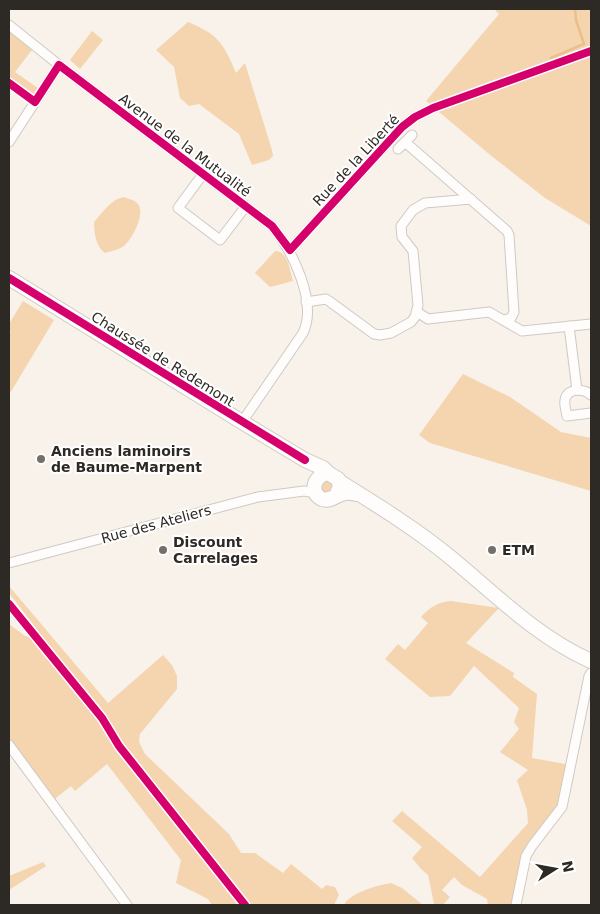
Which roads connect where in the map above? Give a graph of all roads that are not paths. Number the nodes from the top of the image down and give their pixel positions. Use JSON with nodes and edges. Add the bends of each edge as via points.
{"nodes":[{"id":1,"x":9,"y":25,"type":"edge"},
{"id":2,"x":591,"y":50,"type":"edge"},
{"id":3,"x":59,"y":65,"type":"junction"},
{"id":4,"x":9,"y":142,"type":"edge"},
{"id":5,"x":405,"y":142,"type":"dead end"},
{"id":6,"x":203,"y":174,"type":"junction"},
{"id":7,"x":471,"y":199,"type":"junction"},
{"id":8,"x":246,"y":206,"type":"junction"},
{"id":9,"x":290,"y":250,"type":"junction"},
{"id":10,"x":9,"y":278,"type":"edge"},
{"id":11,"x":306,"y":302,"type":"junction"},
{"id":12,"x":417,"y":312,"type":"junction"},
{"id":13,"x":503,"y":320,"type":"junction"},
{"id":14,"x":591,"y":324,"type":"edge"},
{"id":15,"x":569,"y":326,"type":"junction"},
{"id":16,"x":577,"y":390,"type":"junction"},
{"id":17,"x":591,"y":395,"type":"edge"},
{"id":18,"x":591,"y":413,"type":"edge"},
{"id":19,"x":242,"y":422,"type":"junction"},
{"id":20,"x":340,"y":482,"type":"junction"},
{"id":21,"x":316,"y":485,"type":"junction"},
{"id":22,"x":360,"y":495,"type":"junction"},
{"id":23,"x":336,"y":496,"type":"junction"},
{"id":24,"x":9,"y":563,"type":"edge"},
{"id":25,"x":553,"y":639,"type":"junction"},
{"id":26,"x":591,"y":661,"type":"edge"},
{"id":27,"x":590,"y":674,"type":"edge"},
{"id":28,"x":9,"y":745,"type":"edge"},
{"id":29,"x":127,"y":905,"type":"edge"},
{"id":30,"x":516,"y":905,"type":"edge"}],
"edges":[{"from":1,"to":3,"type":"street","name":"Avenue de la Mutualité"},
{"from":2,"to":9,"type":"street","name":"Rue de la Liberté","via":[[415,117],[389,140]]},
{"from":3,"to":4,"type":"street"},
{"from":3,"to":6,"type":"street","name":"Avenue de la Mutualité"},
{"from":5,"to":7,"type":"street"},
{"from":6,"to":8,"type":"street","name":"Avenue de la Mutualité"},
{"from":6,"to":8,"type":"street","via":[[178,208],[220,240]]},
{"from":7,"to":12,"type":"street","via":[[425,203],[401,226],[402,237],[413,252]]},
{"from":7,"to":13,"type":"street","via":[[509,235],[514,312],[511,318]]},
{"from":8,"to":9,"type":"street","name":"Avenue de la Mutualité","via":[[272,226]]},
{"from":9,"to":11,"type":"street","name":"Avenue de la Mutualité"},
{"from":10,"to":19,"type":"main road","name":"Chaussée de Redemont"},
{"from":11,"to":12,"type":"street","via":[[329,300],[367,330],[380,335],[411,322]]},
{"from":11,"to":19,"type":"street","name":"Avenue de la Mutualité","via":[[308,314],[303,333]]},
{"from":12,"to":13,"type":"street","via":[[428,319],[489,312]]},
{"from":13,"to":15,"type":"street","via":[[522,331]]},
{"from":14,"to":15,"type":"street"},
{"from":15,"to":16,"type":"street"},
{"from":16,"to":17,"type":"street"},
{"from":16,"to":18,"type":"street","via":[[568,393],[565,399],[567,416]]},
{"from":19,"to":21,"type":"main road","name":"Chaussée de Redemont","via":[[305,460]]},
{"from":20,"to":21,"type":"main road","via":[[335,476]]},
{"from":20,"to":22,"type":"main road"},
{"from":20,"to":23,"type":"main road"},
{"from":21,"to":23,"type":"main road","via":[[326,500]]},
{"from":21,"to":24,"type":"street","name":"Rue des Ateliers","via":[[252,498]]},
{"from":22,"to":23,"type":"main road","via":[[347,492]]},
{"from":22,"to":25,"type":"main road","via":[[449,556],[512,611]]},
{"from":25,"to":26,"type":"main road"},
{"from":25,"to":27,"type":"street","via":[[559,648],[586,664]]},
{"from":27,"to":30,"type":"street","via":[[562,807],[526,856]]},
{"from":28,"to":29,"type":"street"}]}
